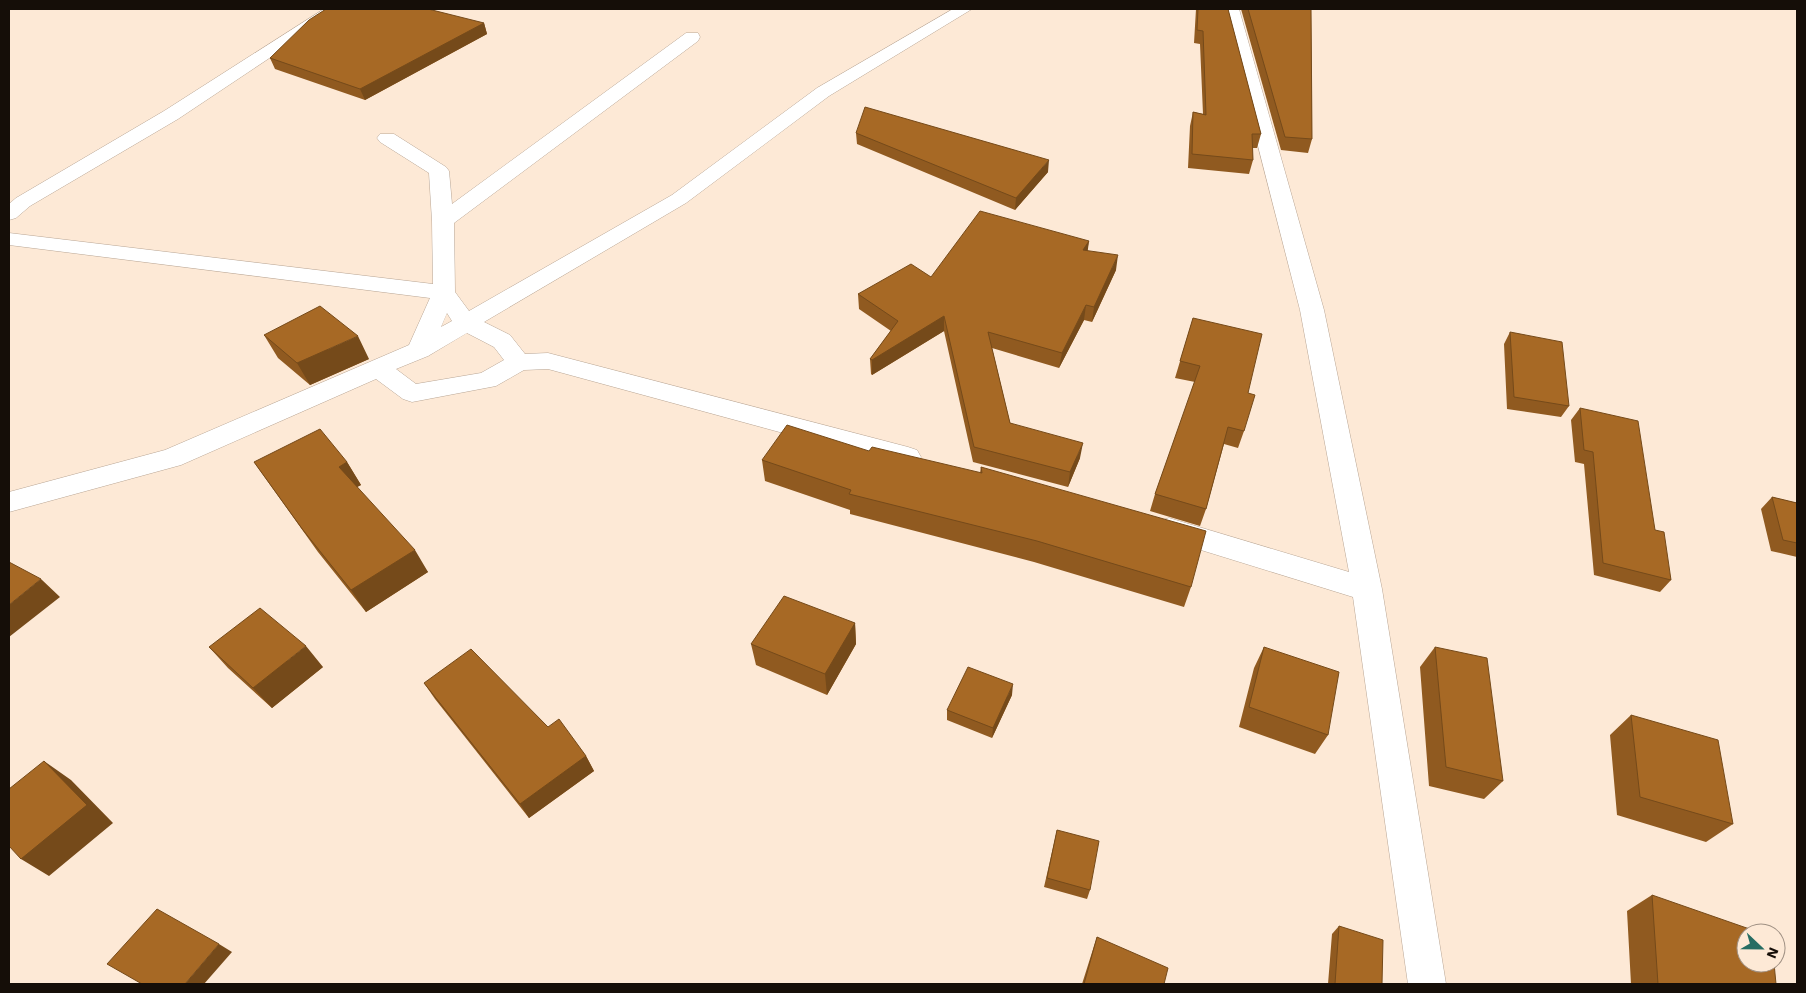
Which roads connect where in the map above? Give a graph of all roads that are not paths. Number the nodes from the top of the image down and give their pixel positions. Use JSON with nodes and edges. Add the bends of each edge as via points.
{"nodes":[{"id":1,"x":336,"y":9,"type":"edge"},
{"id":2,"x":964,"y":9,"type":"edge"},
{"id":3,"x":1230,"y":9,"type":"edge"},
{"id":4,"x":692,"y":37,"type":"dead end"},
{"id":5,"x":387,"y":138,"type":"dead end"},
{"id":6,"x":9,"y":214,"type":"edge"},
{"id":7,"x":443,"y":221,"type":"junction"},
{"id":8,"x":9,"y":239,"type":"edge"},
{"id":9,"x":444,"y":294,"type":"junction"},
{"id":10,"x":465,"y":322,"type":"junction"},
{"id":11,"x":418,"y":350,"type":"junction"},
{"id":12,"x":519,"y":362,"type":"junction"},
{"id":13,"x":379,"y":369,"type":"junction"},
{"id":14,"x":931,"y":463,"type":"edge"},
{"id":15,"x":9,"y":502,"type":"edge"},
{"id":16,"x":1150,"y":524,"type":"edge"},
{"id":17,"x":1367,"y":589,"type":"junction"},
{"id":18,"x":1427,"y":984,"type":"edge"}],
"edges":[{"from":1,"to":6,"type":"street","via":[[171,115],[23,202]]},
{"from":2,"to":10,"type":"street","via":[[823,92],[679,199]]},
{"from":3,"to":17,"type":"street","via":[[1312,310]]},
{"from":4,"to":7,"type":"street"},
{"from":5,"to":7,"type":"street","via":[[438,171]]},
{"from":7,"to":9,"type":"street"},
{"from":8,"to":9,"type":"street"},
{"from":9,"to":10,"type":"street"},
{"from":9,"to":11,"type":"street"},
{"from":10,"to":11,"type":"street"},
{"from":10,"to":12,"type":"street","via":[[502,341]]},
{"from":11,"to":13,"type":"street"},
{"from":12,"to":13,"type":"street","via":[[488,380],[412,393]]},
{"from":12,"to":14,"type":"street","via":[[548,361]]},
{"from":13,"to":15,"type":"street","via":[[172,458]]},
{"from":16,"to":17,"type":"street"},
{"from":17,"to":18,"type":"street"}]}
